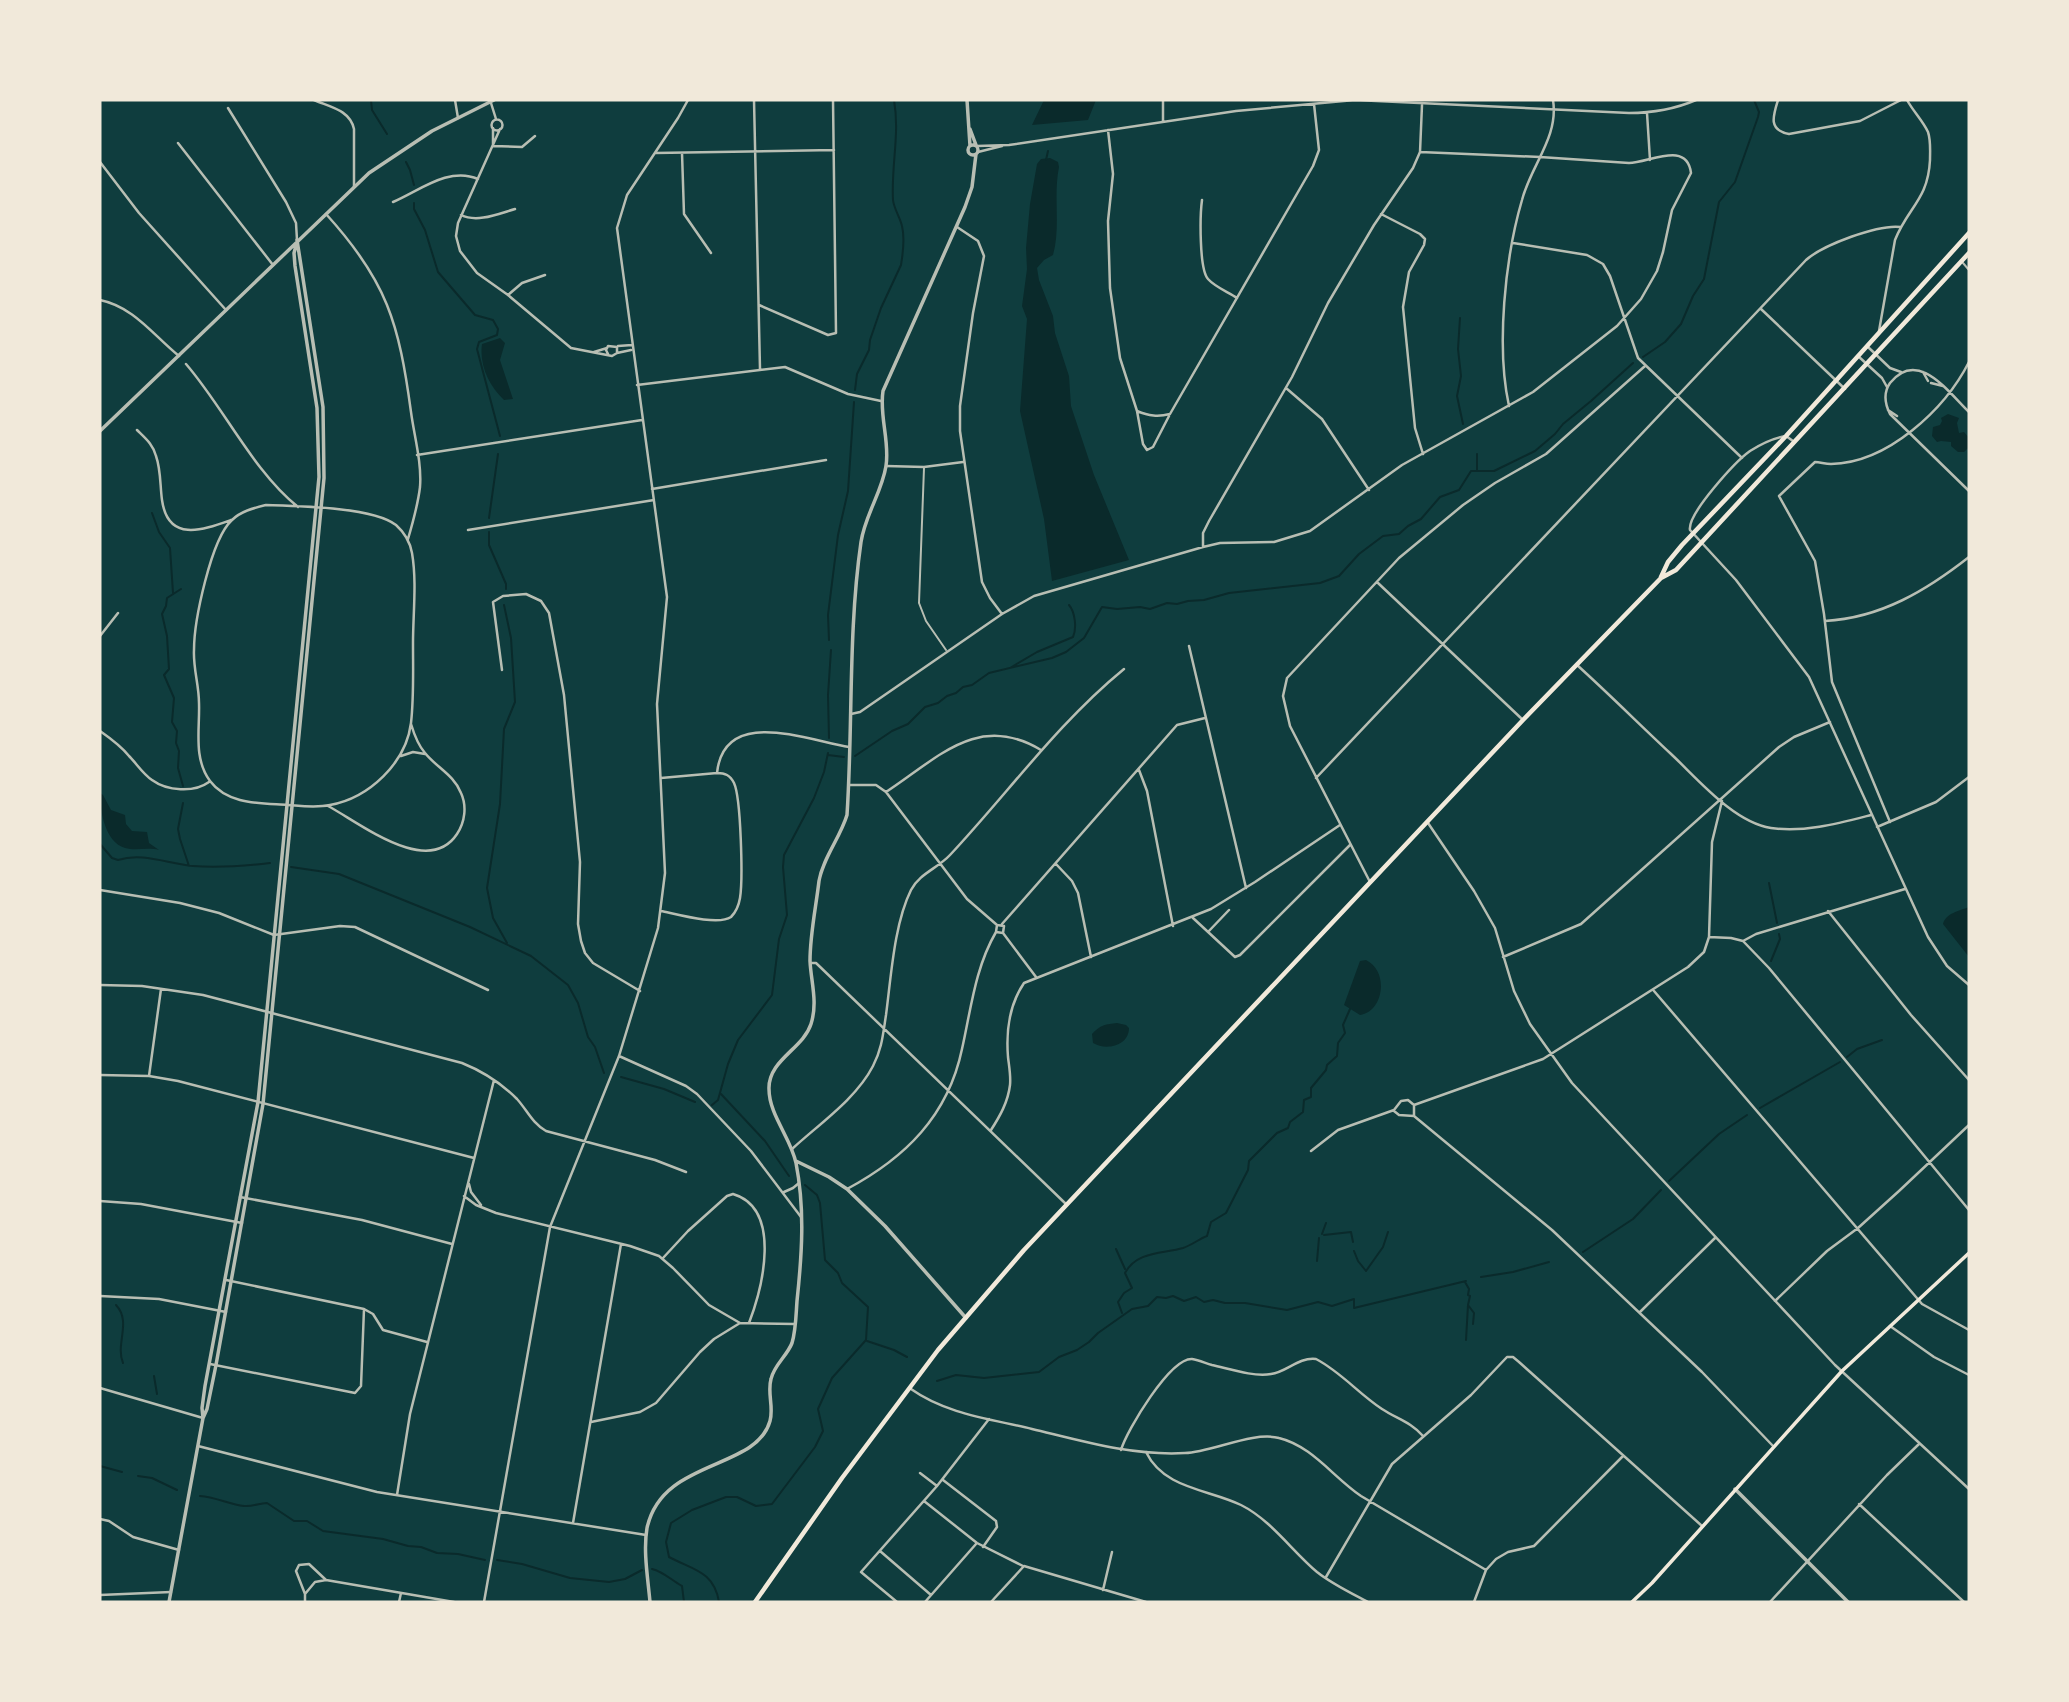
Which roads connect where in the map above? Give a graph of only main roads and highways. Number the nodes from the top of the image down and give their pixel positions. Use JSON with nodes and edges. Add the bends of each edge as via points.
{"nodes":[{"id":1,"x":1969,"y":233,"type":"edge"},
{"id":2,"x":1969,"y":253,"type":"edge"},
{"id":3,"x":1900,"y":310,"type":"junction"},
{"id":4,"x":1910,"y":317,"type":"junction"},
{"id":5,"x":1661,"y":578,"type":"junction"},
{"id":6,"x":1969,"y":1253,"type":"edge"},
{"id":7,"x":755,"y":1602,"type":"edge"},
{"id":8,"x":1632,"y":1602,"type":"edge"}],
"edges":[{"from":1,"to":3,"type":"main road"},
{"from":2,"to":4,"type":"main road"},
{"from":3,"to":4,"type":"main road"},
{"from":3,"to":5,"type":"main road","via":[[1668,562]]},
{"from":4,"to":5,"type":"main road","via":[[1676,570]]},
{"from":5,"to":7,"type":"main road","via":[[1024,1250],[910,1388]]},
{"from":6,"to":8,"type":"main road","via":[[1842,1371]]}]}
